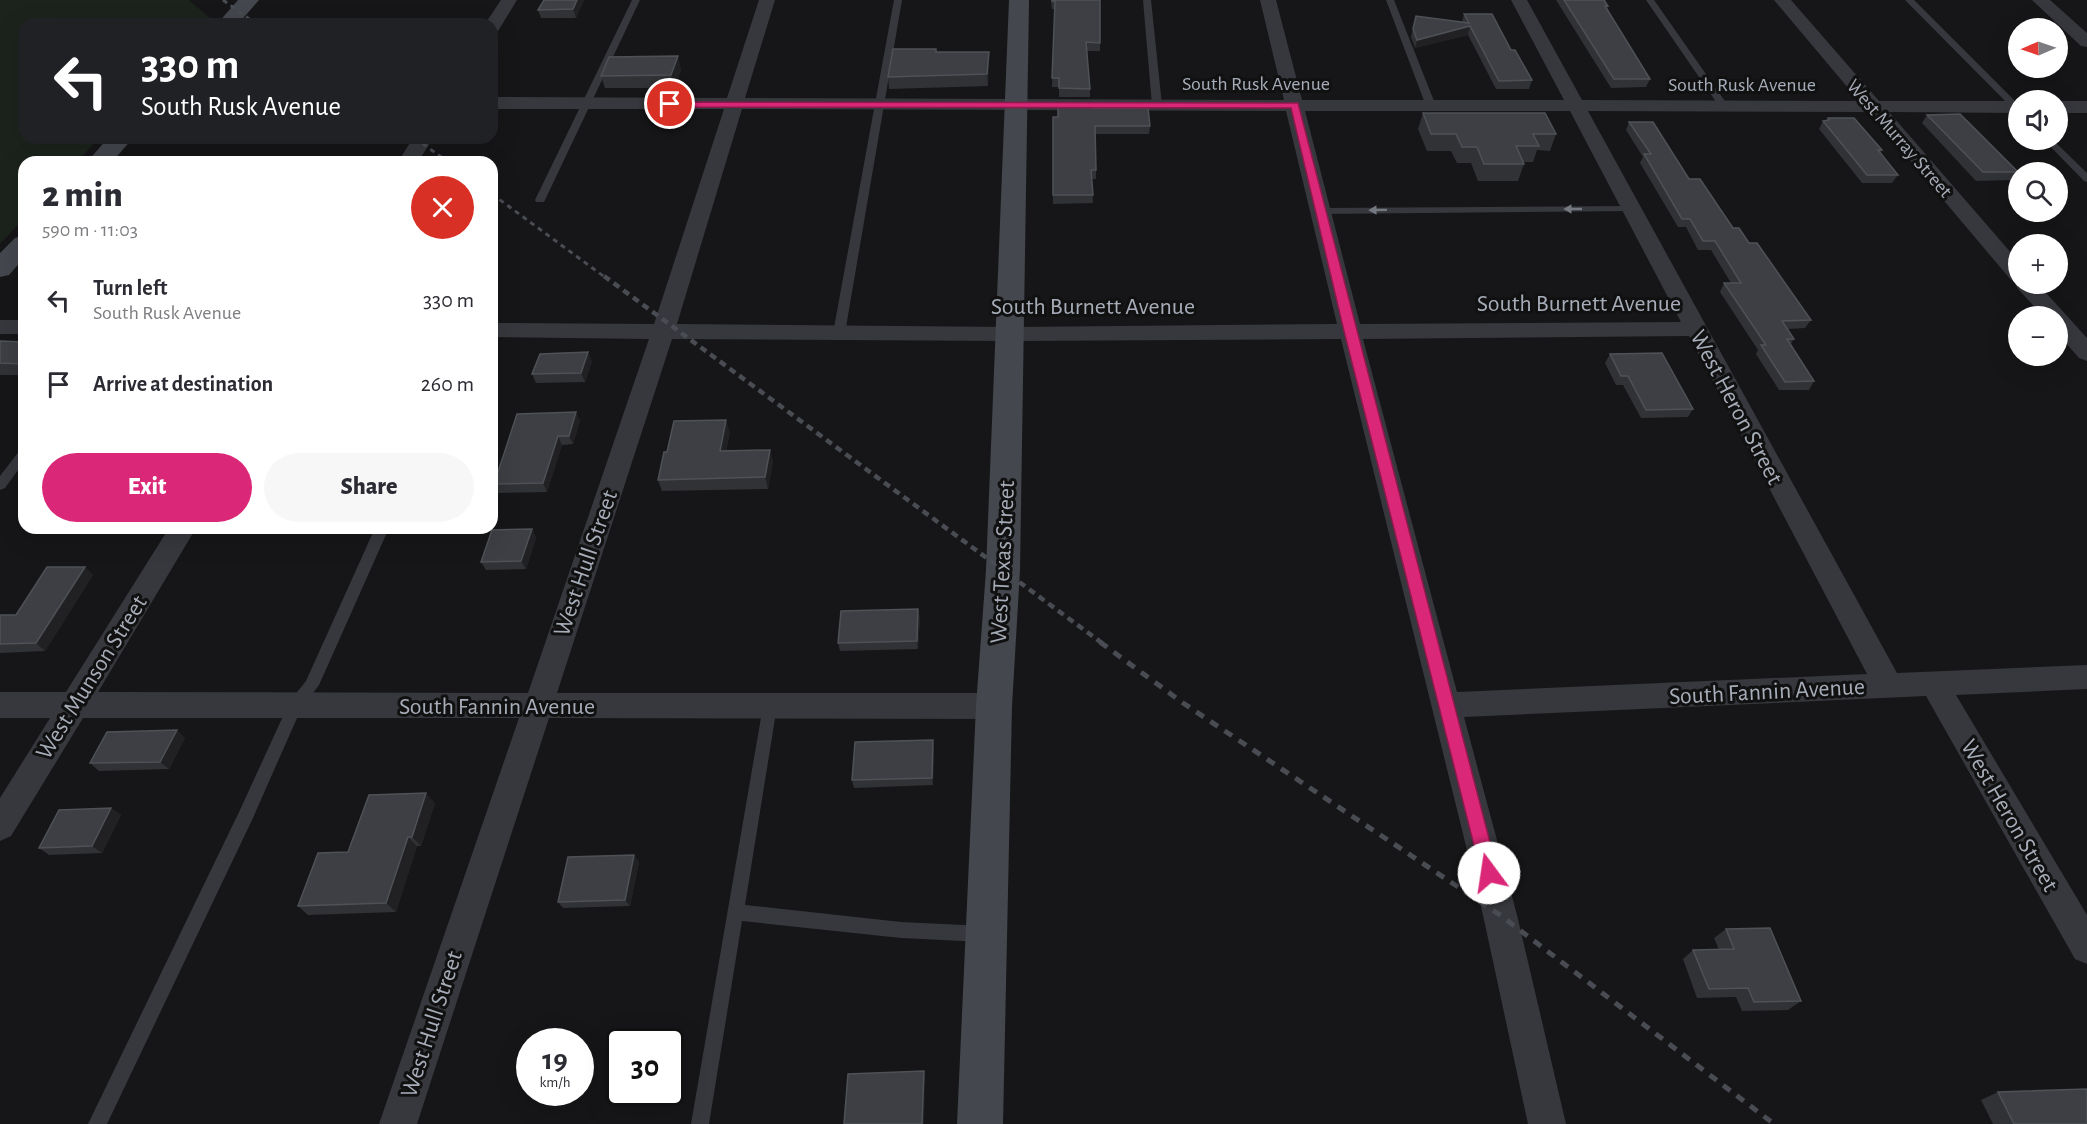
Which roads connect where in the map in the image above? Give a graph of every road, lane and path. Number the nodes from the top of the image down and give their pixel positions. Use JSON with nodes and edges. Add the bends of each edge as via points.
{"nodes":[{"id":1,"x":249,"y":0,"type":"edge"},
{"id":2,"x":509,"y":0,"type":"edge"},
{"id":3,"x":636,"y":0,"type":"edge"},
{"id":4,"x":767,"y":0,"type":"edge"},
{"id":5,"x":898,"y":0,"type":"edge"},
{"id":6,"x":1018,"y":0,"type":"edge"},
{"id":7,"x":1147,"y":0,"type":"edge"},
{"id":8,"x":1268,"y":0,"type":"edge"},
{"id":9,"x":1390,"y":0,"type":"edge"},
{"id":10,"x":1519,"y":0,"type":"edge"},
{"id":11,"x":1650,"y":0,"type":"edge"},
{"id":12,"x":1782,"y":0,"type":"edge"},
{"id":13,"x":1909,"y":0,"type":"edge"},
{"id":14,"x":2040,"y":0,"type":"edge"},
{"id":15,"x":232,"y":18,"type":"edge"},
{"id":16,"x":498,"y":18,"type":"edge"},
{"id":17,"x":2087,"y":42,"type":"edge"},
{"id":18,"x":2008,"y":98,"type":"edge"},
{"id":19,"x":498,"y":103,"type":"edge"},
{"id":20,"x":586,"y":104,"type":"junction"},
{"id":21,"x":1016,"y":104,"type":"junction"},
{"id":22,"x":733,"y":105,"type":"junction"},
{"id":23,"x":880,"y":105,"type":"junction"},
{"id":24,"x":1157,"y":105,"type":"junction"},
{"id":25,"x":1295,"y":105,"type":"junction"},
{"id":26,"x":1431,"y":106,"type":"junction"},
{"id":27,"x":1577,"y":106,"type":"junction"},
{"id":28,"x":1724,"y":107,"type":"junction"},
{"id":29,"x":2068,"y":107,"type":"edge"},
{"id":30,"x":2087,"y":107,"type":"edge"},
{"id":31,"x":1872,"y":108,"type":"junction"},
{"id":32,"x":2008,"y":108,"type":"edge"},
{"id":33,"x":116,"y":144,"type":"edge"},
{"id":34,"x":2058,"y":150,"type":"edge"},
{"id":35,"x":104,"y":156,"type":"edge"},
{"id":36,"x":2087,"y":179,"type":"edge"},
{"id":37,"x":540,"y":200,"type":"dead end"},
{"id":38,"x":1631,"y":209,"type":"junction"},
{"id":39,"x":1320,"y":211,"type":"junction"},
{"id":40,"x":18,"y":250,"type":"edge"},
{"id":41,"x":2008,"y":263,"type":"edge"},
{"id":42,"x":0,"y":269,"type":"edge"},
{"id":43,"x":2035,"y":294,"type":"edge"},
{"id":44,"x":2046,"y":306,"type":"edge"},
{"id":45,"x":0,"y":327,"type":"edge"},
{"id":46,"x":18,"y":327,"type":"edge"},
{"id":47,"x":1695,"y":329,"type":"junction"},
{"id":48,"x":498,"y":330,"type":"edge"},
{"id":49,"x":1350,"y":331,"type":"junction"},
{"id":50,"x":2068,"y":331,"type":"edge"},
{"id":51,"x":663,"y":332,"type":"junction"},
{"id":52,"x":839,"y":333,"type":"junction"},
{"id":53,"x":1009,"y":334,"type":"junction"},
{"id":54,"x":2087,"y":353,"type":"edge"},
{"id":55,"x":18,"y":461,"type":"edge"},
{"id":56,"x":0,"y":485,"type":"edge"},
{"id":57,"x":179,"y":534,"type":"edge"},
{"id":58,"x":379,"y":534,"type":"edge"},
{"id":59,"x":2087,"y":677,"type":"edge"},
{"id":60,"x":1934,"y":684,"type":"junction"},
{"id":61,"x":1888,"y":686,"type":"junction"},
{"id":62,"x":75,"y":704,"type":"junction"},
{"id":63,"x":0,"y":705,"type":"edge"},
{"id":64,"x":295,"y":705,"type":"junction"},
{"id":65,"x":1447,"y":705,"type":"junction"},
{"id":66,"x":536,"y":706,"type":"junction"},
{"id":67,"x":770,"y":706,"type":"junction"},
{"id":68,"x":994,"y":706,"type":"junction"},
{"id":69,"x":0,"y":826,"type":"edge"},
{"id":70,"x":735,"y":912,"type":"junction"},
{"id":71,"x":986,"y":934,"type":"junction"},
{"id":72,"x":2087,"y":947,"type":"edge"},
{"id":73,"x":97,"y":1124,"type":"edge"},
{"id":74,"x":398,"y":1124,"type":"edge"},
{"id":75,"x":700,"y":1124,"type":"edge"},
{"id":76,"x":980,"y":1124,"type":"edge"},
{"id":77,"x":1547,"y":1124,"type":"edge"}],
"edges":[{"from":1,"to":15,"type":"street"},
{"from":2,"to":16,"type":"street"},
{"from":3,"to":20,"type":"lane"},
{"from":4,"to":22,"type":"street","name":"West Hull Street"},
{"from":5,"to":23,"type":"lane"},
{"from":6,"to":21,"type":"street","name":"West Texas Street"},
{"from":7,"to":24,"type":"lane"},
{"from":8,"to":25,"type":"street"},
{"from":9,"to":26,"type":"lane"},
{"from":10,"to":27,"type":"street","name":"West Heron Street"},
{"from":11,"to":28,"type":"lane"},
{"from":12,"to":31,"type":"street","name":"West Murray Street"},
{"from":13,"to":18,"type":"lane"},
{"from":14,"to":17,"type":"street"},
{"from":19,"to":20,"type":"street","name":"South Rusk Avenue"},
{"from":20,"to":22,"type":"street","name":"South Rusk Avenue"},
{"from":20,"to":37,"type":"lane"},
{"from":21,"to":23,"type":"street","name":"South Rusk Avenue"},
{"from":21,"to":24,"type":"street","name":"South Rusk Avenue"},
{"from":21,"to":53,"type":"street","name":"West Texas Street"},
{"from":22,"to":23,"type":"street","name":"South Rusk Avenue"},
{"from":22,"to":51,"type":"street","name":"West Hull Street"},
{"from":23,"to":52,"type":"lane"},
{"from":24,"to":25,"type":"street","name":"South Rusk Avenue"},
{"from":25,"to":26,"type":"street","name":"South Rusk Avenue"},
{"from":25,"to":39,"type":"street"},
{"from":26,"to":27,"type":"street","name":"South Rusk Avenue"},
{"from":27,"to":28,"type":"street","name":"South Rusk Avenue"},
{"from":27,"to":38,"type":"street","name":"West Heron Street"},
{"from":28,"to":31,"type":"street","name":"South Rusk Avenue"},
{"from":29,"to":30,"type":"street"},
{"from":31,"to":32,"type":"street","name":"South Rusk Avenue"},
{"from":31,"to":41,"type":"street","name":"West Murray Street"},
{"from":33,"to":35,"type":"street"},
{"from":34,"to":36,"type":"lane"},
{"from":38,"to":39,"type":"lane","one_way":true},
{"from":38,"to":47,"type":"street","name":"West Heron Street"},
{"from":39,"to":49,"type":"street"},
{"from":40,"to":42,"type":"street"},
{"from":43,"to":44,"type":"street"},
{"from":45,"to":46,"type":"street"},
{"from":47,"to":49,"type":"street","name":"South Burnett Avenue"},
{"from":47,"to":61,"type":"street","name":"West Heron Street"},
{"from":48,"to":51,"type":"street","name":"South Burnett Avenue"},
{"from":49,"to":53,"type":"street","name":"South Burnett Avenue"},
{"from":49,"to":65,"type":"street"},
{"from":50,"to":54,"type":"street"},
{"from":51,"to":52,"type":"street","name":"South Burnett Avenue"},
{"from":51,"to":66,"type":"street","name":"West Hull Street"},
{"from":52,"to":53,"type":"street","name":"South Burnett Avenue"},
{"from":53,"to":68,"type":"street","name":"West Texas Street","via":[[1003,570]]},
{"from":55,"to":56,"type":"lane"},
{"from":57,"to":62,"type":"street","name":"West Munson Street"},
{"from":58,"to":64,"type":"lane","via":[[312,685]]},
{"from":59,"to":60,"type":"street","name":"South Fannin Avenue"},
{"from":60,"to":61,"type":"street","name":"South Fannin Avenue"},
{"from":60,"to":72,"type":"street","name":"West Heron Street"},
{"from":61,"to":65,"type":"street","name":"South Fannin Avenue"},
{"from":62,"to":63,"type":"street","name":"South Fannin Avenue"},
{"from":62,"to":64,"type":"street","name":"South Fannin Avenue"},
{"from":62,"to":69,"type":"street","name":"West Munson Street"},
{"from":64,"to":66,"type":"street","name":"South Fannin Avenue"},
{"from":64,"to":73,"type":"lane"},
{"from":65,"to":77,"type":"street"},
{"from":66,"to":67,"type":"street","name":"South Fannin Avenue"},
{"from":66,"to":74,"type":"street","name":"West Hull Street"},
{"from":67,"to":68,"type":"street","name":"South Fannin Avenue"},
{"from":67,"to":70,"type":"lane"},
{"from":68,"to":71,"type":"street","name":"West Texas Street"},
{"from":70,"to":71,"type":"lane","via":[[902,930]]},
{"from":70,"to":75,"type":"lane"},
{"from":71,"to":76,"type":"street","name":"West Texas Street"}]}
